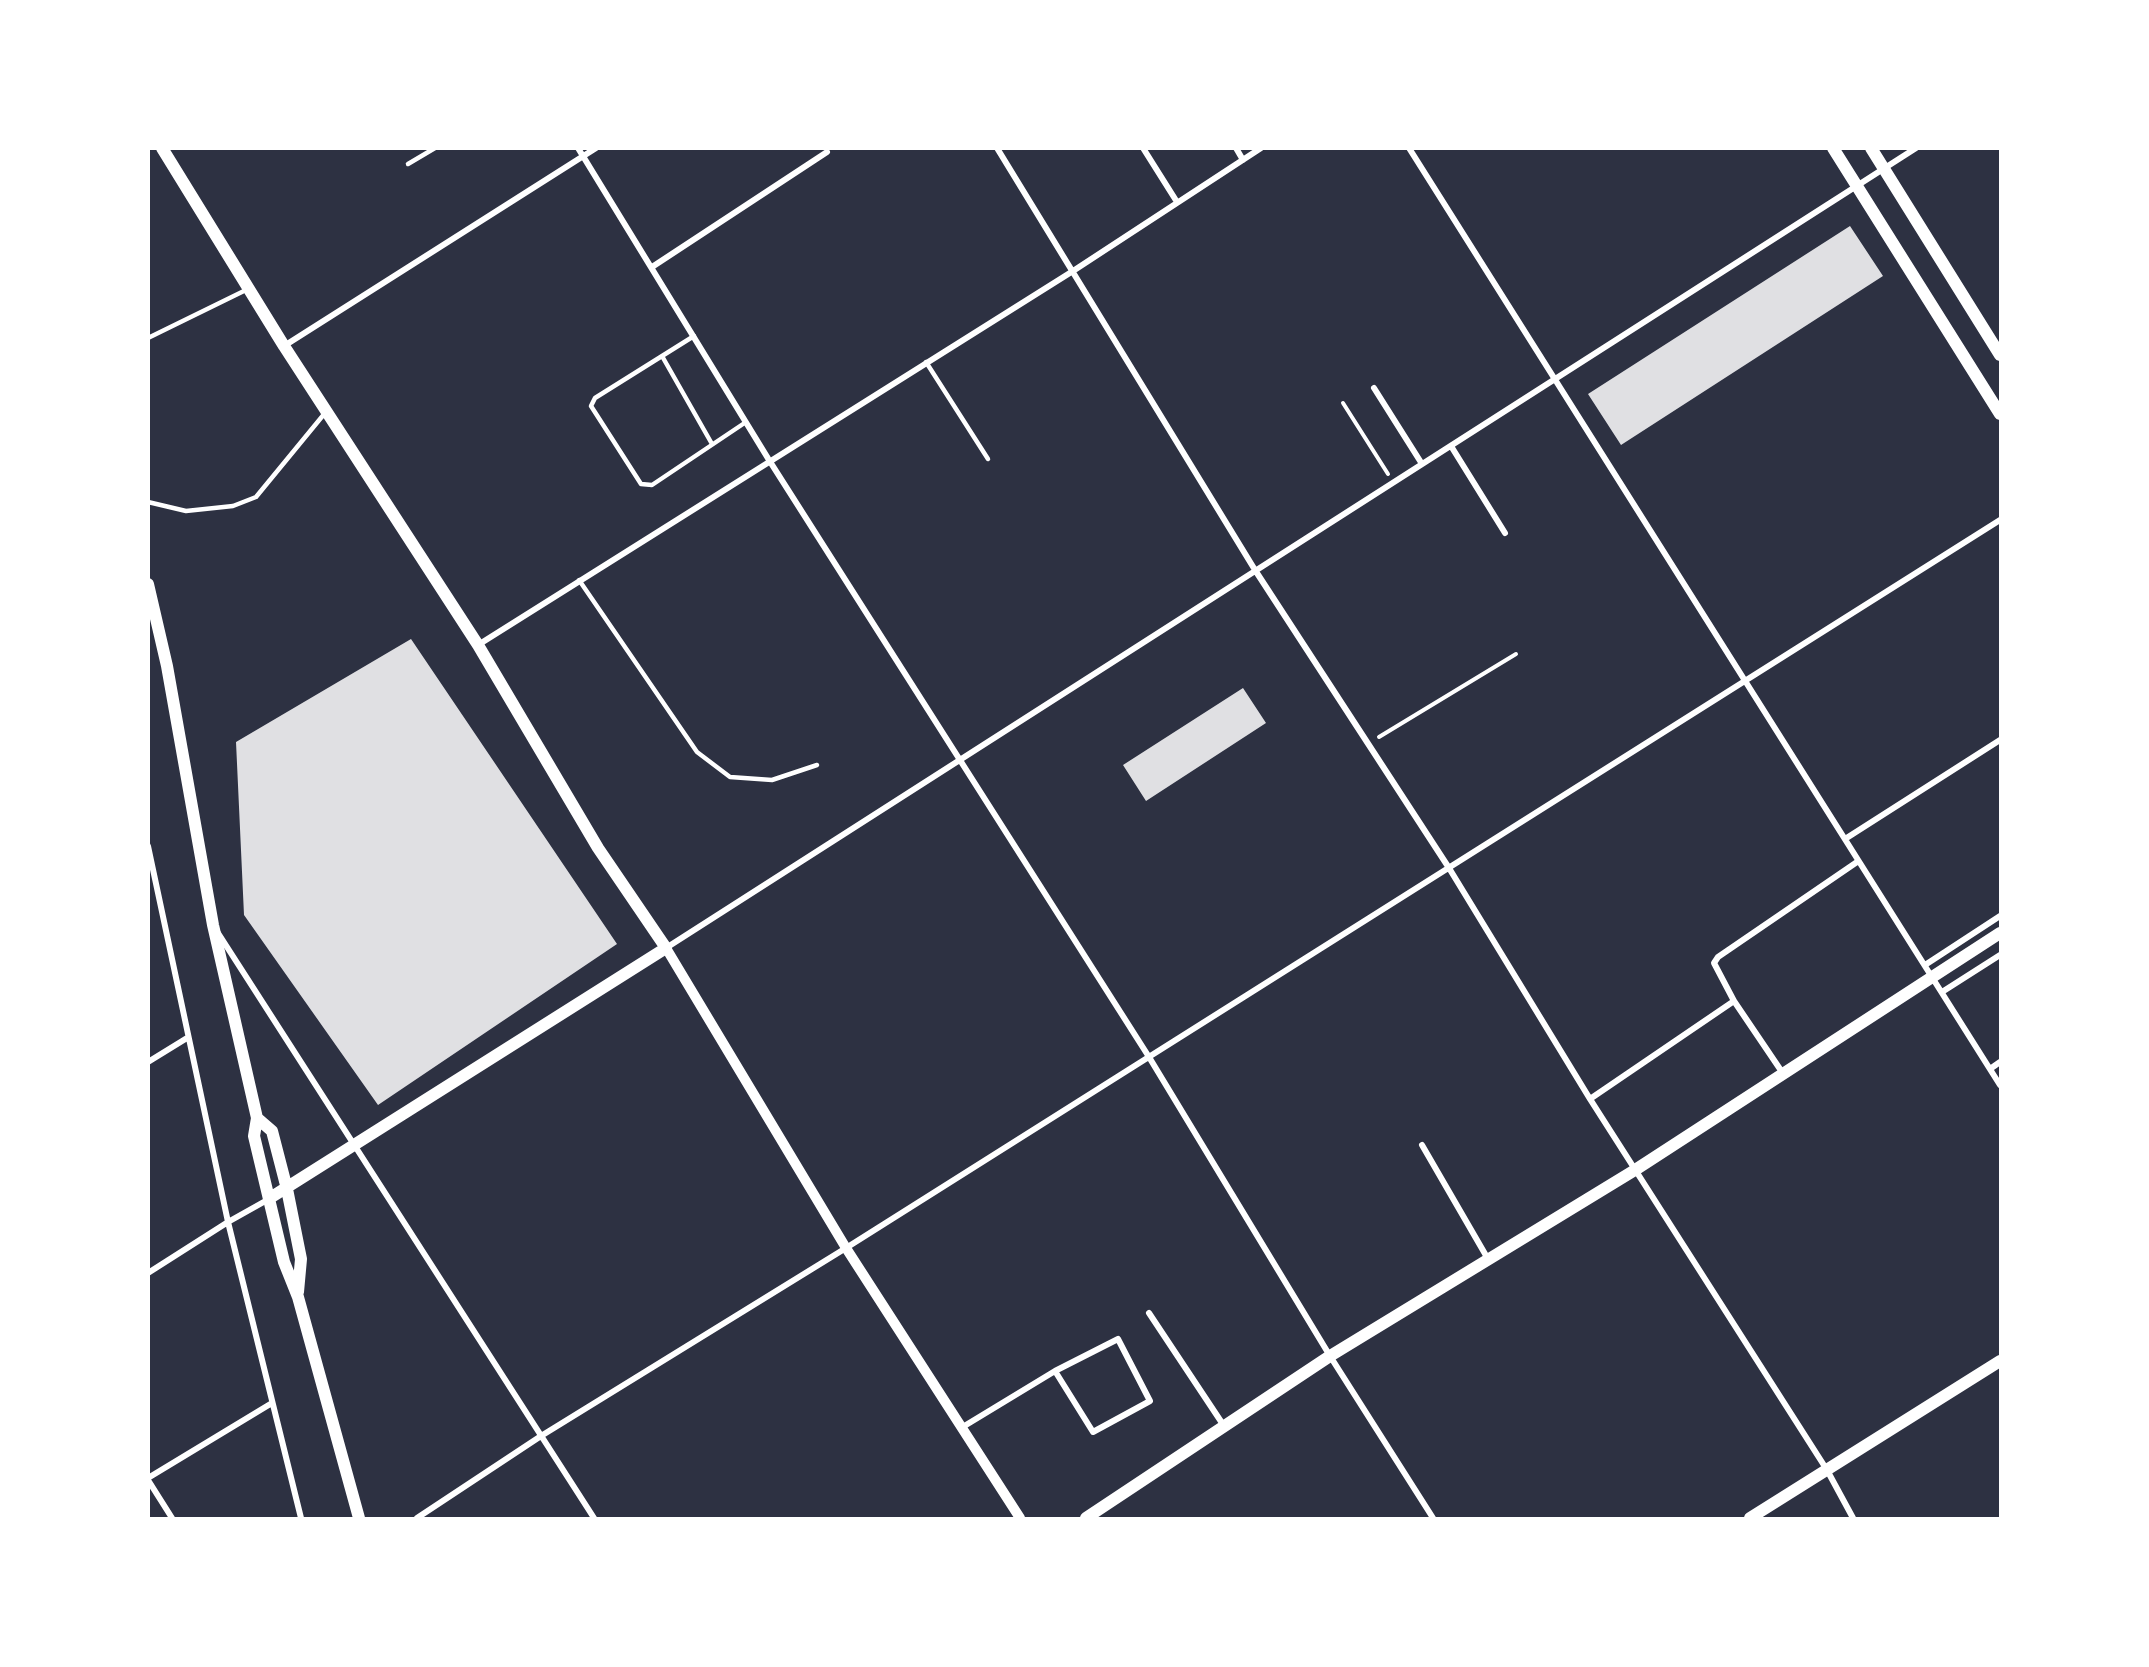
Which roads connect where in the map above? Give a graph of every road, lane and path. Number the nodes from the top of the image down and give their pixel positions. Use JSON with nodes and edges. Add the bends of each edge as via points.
{"nodes":[{"id":1,"x":162,"y":148,"type":"edge"},
{"id":2,"x":435,"y":148,"type":"edge"},
{"id":3,"x":578,"y":148,"type":"edge"},
{"id":4,"x":596,"y":148,"type":"edge"},
{"id":5,"x":997,"y":148,"type":"edge"},
{"id":6,"x":1143,"y":148,"type":"edge"},
{"id":7,"x":1236,"y":148,"type":"edge"},
{"id":8,"x":1261,"y":148,"type":"edge"},
{"id":9,"x":1409,"y":148,"type":"edge"},
{"id":10,"x":1833,"y":148,"type":"edge"},
{"id":11,"x":1871,"y":148,"type":"edge"},
{"id":12,"x":1916,"y":148,"type":"edge"},
{"id":13,"x":827,"y":152,"type":"dead end"},
{"id":14,"x":583,"y":157,"type":"junction"},
{"id":15,"x":1242,"y":160,"type":"junction"},
{"id":16,"x":408,"y":164,"type":"dead end"},
{"id":17,"x":1884,"y":169,"type":"junction"},
{"id":18,"x":1857,"y":188,"type":"junction"},
{"id":19,"x":1177,"y":202,"type":"junction"},
{"id":20,"x":652,"y":267,"type":"junction"},
{"id":21,"x":1073,"y":271,"type":"junction"},
{"id":22,"x":249,"y":288,"type":"junction"},
{"id":23,"x":694,"y":336,"type":"junction"},
{"id":24,"x":148,"y":338,"type":"edge"},
{"id":25,"x":284,"y":345,"type":"junction"},
{"id":26,"x":2001,"y":355,"type":"edge"},
{"id":27,"x":662,"y":356,"type":"junction"},
{"id":28,"x":926,"y":362,"type":"junction"},
{"id":29,"x":1555,"y":380,"type":"junction"},
{"id":30,"x":1374,"y":388,"type":"dead end"},
{"id":31,"x":1343,"y":403,"type":"dead end"},
{"id":32,"x":326,"y":411,"type":"junction"},
{"id":33,"x":2001,"y":414,"type":"edge"},
{"id":34,"x":746,"y":422,"type":"junction"},
{"id":35,"x":712,"y":444,"type":"junction"},
{"id":36,"x":1451,"y":446,"type":"junction"},
{"id":37,"x":988,"y":459,"type":"dead end"},
{"id":38,"x":769,"y":460,"type":"junction"},
{"id":39,"x":1422,"y":464,"type":"junction"},
{"id":40,"x":1393,"y":482,"type":"junction"},
{"id":41,"x":148,"y":502,"type":"edge"},
{"id":42,"x":2001,"y":520,"type":"edge"},
{"id":43,"x":1505,"y":533,"type":"dead end"},
{"id":44,"x":1255,"y":570,"type":"junction"},
{"id":45,"x":579,"y":580,"type":"junction"},
{"id":46,"x":148,"y":584,"type":"edge"},
{"id":47,"x":478,"y":645,"type":"junction"},
{"id":48,"x":1516,"y":654,"type":"dead end"},
{"id":49,"x":1744,"y":682,"type":"junction"},
{"id":50,"x":2001,"y":740,"type":"edge"},
{"id":51,"x":1368,"y":743,"type":"junction"},
{"id":52,"x":959,"y":759,"type":"junction"},
{"id":53,"x":817,"y":765,"type":"dead end"},
{"id":54,"x":1845,"y":839,"type":"junction"},
{"id":55,"x":149,"y":851,"type":"edge"},
{"id":56,"x":1857,"y":862,"type":"junction"},
{"id":57,"x":1449,"y":868,"type":"junction"},
{"id":58,"x":2001,"y":916,"type":"edge"},
{"id":59,"x":213,"y":925,"type":"junction"},
{"id":60,"x":2001,"y":933,"type":"edge"},
{"id":61,"x":666,"y":948,"type":"junction"},
{"id":62,"x":2001,"y":955,"type":"edge"},
{"id":63,"x":1925,"y":965,"type":"junction"},
{"id":64,"x":1932,"y":977,"type":"junction"},
{"id":65,"x":1942,"y":992,"type":"junction"},
{"id":66,"x":1734,"y":1002,"type":"junction"},
{"id":67,"x":187,"y":1038,"type":"junction"},
{"id":68,"x":1149,"y":1057,"type":"junction"},
{"id":69,"x":148,"y":1062,"type":"edge"},
{"id":70,"x":2001,"y":1062,"type":"edge"},
{"id":71,"x":1990,"y":1069,"type":"junction"},
{"id":72,"x":1782,"y":1072,"type":"junction"},
{"id":73,"x":2001,"y":1085,"type":"edge"},
{"id":74,"x":1590,"y":1099,"type":"junction"},
{"id":75,"x":257,"y":1118,"type":"junction"},
{"id":76,"x":1422,"y":1145,"type":"dead end"},
{"id":77,"x":354,"y":1146,"type":"junction"},
{"id":78,"x":1635,"y":1170,"type":"junction"},
{"id":79,"x":287,"y":1189,"type":"junction"},
{"id":80,"x":270,"y":1198,"type":"junction"},
{"id":81,"x":228,"y":1222,"type":"junction"},
{"id":82,"x":846,"y":1248,"type":"junction"},
{"id":83,"x":1488,"y":1259,"type":"junction"},
{"id":84,"x":148,"y":1273,"type":"edge"},
{"id":85,"x":298,"y":1297,"type":"junction"},
{"id":86,"x":1149,"y":1313,"type":"dead end"},
{"id":87,"x":1330,"y":1356,"type":"junction"},
{"id":88,"x":2001,"y":1361,"type":"edge"},
{"id":89,"x":1055,"y":1371,"type":"junction"},
{"id":90,"x":272,"y":1403,"type":"junction"},
{"id":91,"x":1224,"y":1426,"type":"junction"},
{"id":92,"x":961,"y":1428,"type":"junction"},
{"id":93,"x":541,"y":1436,"type":"junction"},
{"id":94,"x":1827,"y":1470,"type":"junction"},
{"id":95,"x":148,"y":1479,"type":"edge"},
{"id":96,"x":172,"y":1518,"type":"edge"},
{"id":97,"x":302,"y":1518,"type":"edge"},
{"id":98,"x":359,"y":1518,"type":"edge"},
{"id":99,"x":417,"y":1518,"type":"edge"},
{"id":100,"x":594,"y":1518,"type":"edge"},
{"id":101,"x":1020,"y":1518,"type":"edge"},
{"id":102,"x":1086,"y":1518,"type":"edge"},
{"id":103,"x":1433,"y":1518,"type":"edge"},
{"id":104,"x":1750,"y":1518,"type":"edge"},
{"id":105,"x":1853,"y":1518,"type":"edge"}],
"edges":[{"from":1,"to":22,"type":"main road"},
{"from":2,"to":16,"type":"lane"},
{"from":3,"to":14,"type":"street"},
{"from":4,"to":14,"type":"street"},
{"from":5,"to":21,"type":"street"},
{"from":6,"to":19,"type":"street"},
{"from":7,"to":15,"type":"street"},
{"from":8,"to":15,"type":"street"},
{"from":9,"to":29,"type":"street"},
{"from":10,"to":18,"type":"main road"},
{"from":11,"to":17,"type":"main road"},
{"from":12,"to":17,"type":"street"},
{"from":13,"to":20,"type":"street"},
{"from":14,"to":20,"type":"street"},
{"from":14,"to":25,"type":"street"},
{"from":15,"to":19,"type":"street"},
{"from":17,"to":18,"type":"street"},
{"from":17,"to":26,"type":"main road"},
{"from":18,"to":29,"type":"street"},
{"from":18,"to":33,"type":"main road"},
{"from":19,"to":21,"type":"street"},
{"from":20,"to":23,"type":"street"},
{"from":21,"to":28,"type":"street"},
{"from":21,"to":44,"type":"street"},
{"from":22,"to":24,"type":"lane"},
{"from":22,"to":25,"type":"main road"},
{"from":23,"to":27,"type":"lane"},
{"from":23,"to":34,"type":"street"},
{"from":25,"to":32,"type":"main road"},
{"from":27,"to":35,"type":"lane"},
{"from":27,"to":35,"type":"lane","via":[[595,398],[591,406],[641,484],[651,484]]},
{"from":28,"to":37,"type":"lane"},
{"from":28,"to":38,"type":"street"},
{"from":29,"to":36,"type":"street"},
{"from":29,"to":49,"type":"street"},
{"from":30,"to":39,"type":"street"},
{"from":31,"to":40,"type":"path"},
{"from":32,"to":41,"type":"lane","via":[[256,497],[233,506],[186,512]]},
{"from":32,"to":47,"type":"main road"},
{"from":34,"to":35,"type":"lane"},
{"from":34,"to":38,"type":"street"},
{"from":36,"to":39,"type":"street"},
{"from":36,"to":43,"type":"street"},
{"from":38,"to":45,"type":"street"},
{"from":38,"to":52,"type":"street"},
{"from":39,"to":40,"type":"street"},
{"from":40,"to":44,"type":"street"},
{"from":42,"to":49,"type":"street"},
{"from":44,"to":51,"type":"street"},
{"from":44,"to":52,"type":"street"},
{"from":45,"to":47,"type":"street"},
{"from":45,"to":53,"type":"lane","via":[[697,752],[730,777],[772,780]]},
{"from":46,"to":59,"type":"main road","via":[[167,666]]},
{"from":47,"to":61,"type":"main road","via":[[598,848]]},
{"from":48,"to":51,"type":"path"},
{"from":49,"to":54,"type":"street"},
{"from":49,"to":57,"type":"street"},
{"from":50,"to":54,"type":"street"},
{"from":51,"to":57,"type":"street"},
{"from":52,"to":61,"type":"street"},
{"from":52,"to":68,"type":"street"},
{"from":54,"to":56,"type":"street"},
{"from":55,"to":67,"type":"street"},
{"from":56,"to":63,"type":"street"},
{"from":56,"to":66,"type":"street","via":[[1718,957],[1716,969]]},
{"from":57,"to":68,"type":"street"},
{"from":57,"to":74,"type":"street"},
{"from":58,"to":63,"type":"street"},
{"from":59,"to":75,"type":"main road"},
{"from":59,"to":77,"type":"street"},
{"from":60,"to":64,"type":"main road"},
{"from":61,"to":77,"type":"main road"},
{"from":61,"to":82,"type":"street"},
{"from":62,"to":65,"type":"street"},
{"from":63,"to":64,"type":"street"},
{"from":64,"to":65,"type":"street"},
{"from":64,"to":72,"type":"main road"},
{"from":65,"to":71,"type":"street"},
{"from":66,"to":72,"type":"street"},
{"from":66,"to":74,"type":"street"},
{"from":67,"to":69,"type":"street"},
{"from":67,"to":81,"type":"street"},
{"from":68,"to":82,"type":"street"},
{"from":68,"to":87,"type":"street"},
{"from":70,"to":71,"type":"street"},
{"from":71,"to":73,"type":"street"},
{"from":72,"to":78,"type":"main road"},
{"from":74,"to":78,"type":"street"},
{"from":75,"to":79,"type":"main road","via":[[272,1131]]},
{"from":75,"to":80,"type":"main road","via":[[254,1136]]},
{"from":76,"to":83,"type":"street"},
{"from":77,"to":79,"type":"main road"},
{"from":77,"to":93,"type":"street"},
{"from":78,"to":83,"type":"main road"},
{"from":78,"to":94,"type":"street"},
{"from":79,"to":80,"type":"main road"},
{"from":79,"to":85,"type":"main road","via":[[301,1259]]},
{"from":80,"to":81,"type":"street"},
{"from":80,"to":85,"type":"main road","via":[[284,1262]]},
{"from":81,"to":84,"type":"street"},
{"from":81,"to":90,"type":"street"},
{"from":82,"to":92,"type":"street"},
{"from":82,"to":93,"type":"street"},
{"from":83,"to":87,"type":"main road"},
{"from":85,"to":98,"type":"main road"},
{"from":86,"to":91,"type":"street"},
{"from":87,"to":91,"type":"main road"},
{"from":87,"to":103,"type":"street"},
{"from":88,"to":94,"type":"main road"},
{"from":89,"to":89,"type":"street","via":[[1118,1339],[1150,1401],[1093,1432]]},
{"from":89,"to":92,"type":"street"},
{"from":90,"to":95,"type":"street"},
{"from":90,"to":97,"type":"street"},
{"from":91,"to":102,"type":"main road"},
{"from":92,"to":101,"type":"street"},
{"from":93,"to":99,"type":"street"},
{"from":93,"to":100,"type":"street"},
{"from":94,"to":104,"type":"main road"},
{"from":94,"to":105,"type":"street"},
{"from":95,"to":96,"type":"street"}]}
